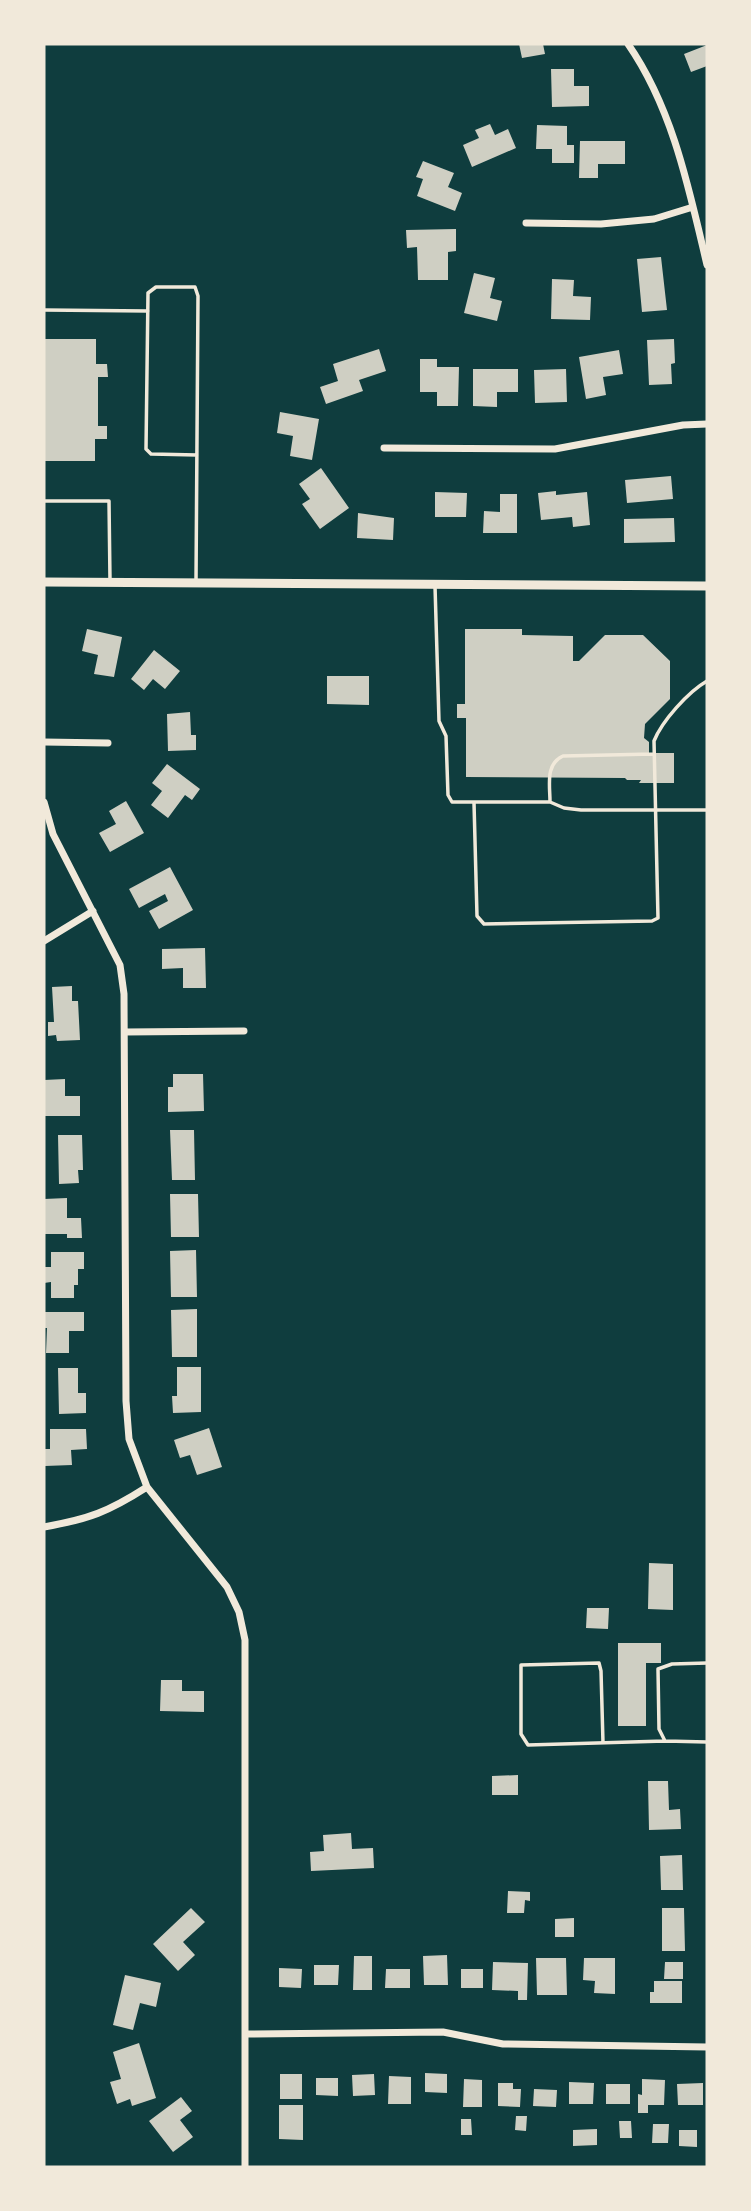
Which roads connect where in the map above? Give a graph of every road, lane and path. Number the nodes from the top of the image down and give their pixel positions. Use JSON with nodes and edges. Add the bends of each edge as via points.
{"nodes":[{"id":1,"x":628,"y":44,"type":"edge"},
{"id":2,"x":693,"y":207,"type":"junction"},
{"id":3,"x":526,"y":223,"type":"dead end"},
{"id":4,"x":707,"y":265,"type":"edge"},
{"id":5,"x":44,"y":310,"type":"edge"},
{"id":6,"x":148,"y":311,"type":"junction"},
{"id":7,"x":707,"y":424,"type":"edge"},
{"id":8,"x":384,"y":448,"type":"dead end"},
{"id":9,"x":197,"y":455,"type":"junction"},
{"id":10,"x":44,"y":501,"type":"edge"},
{"id":11,"x":196,"y":581,"type":"junction"},
{"id":12,"x":44,"y":582,"type":"edge"},
{"id":13,"x":110,"y":582,"type":"junction"},
{"id":14,"x":435,"y":584,"type":"junction"},
{"id":15,"x":707,"y":586,"type":"edge"},
{"id":16,"x":707,"y":681,"type":"edge"},
{"id":17,"x":44,"y":743,"type":"edge"},
{"id":18,"x":108,"y":743,"type":"dead end"},
{"id":19,"x":653,"y":754,"type":"junction"},
{"id":20,"x":44,"y":802,"type":"edge"},
{"id":21,"x":550,"y":802,"type":"junction"},
{"id":22,"x":474,"y":803,"type":"junction"},
{"id":23,"x":707,"y":810,"type":"edge"},
{"id":24,"x":654,"y":811,"type":"junction"},
{"id":25,"x":44,"y":834,"type":"edge"},
{"id":26,"x":53,"y":834,"type":"junction"},
{"id":27,"x":93,"y":911,"type":"junction"},
{"id":28,"x":44,"y":942,"type":"edge"},
{"id":29,"x":244,"y":1031,"type":"dead end"},
{"id":30,"x":125,"y":1032,"type":"junction"},
{"id":31,"x":147,"y":1487,"type":"junction"},
{"id":32,"x":44,"y":1527,"type":"edge"},
{"id":33,"x":707,"y":1663,"type":"edge"},
{"id":34,"x":665,"y":1741,"type":"junction"},
{"id":35,"x":707,"y":1742,"type":"edge"},
{"id":36,"x":603,"y":1743,"type":"junction"},
{"id":37,"x":245,"y":2034,"type":"junction"},
{"id":38,"x":707,"y":2048,"type":"edge"},
{"id":39,"x":246,"y":2167,"type":"edge"}],
"edges":[{"from":1,"to":2,"type":"street","via":[[652,83]]},
{"from":2,"to":3,"type":"street","via":[[654,219]]},
{"from":2,"to":4,"type":"street"},
{"from":5,"to":6,"type":"lane"},
{"from":6,"to":9,"type":"lane","via":[[146,449],[151,454]]},
{"from":6,"to":9,"type":"lane","via":[[148,293],[156,287],[195,287]]},
{"from":7,"to":8,"type":"street","via":[[555,449]]},
{"from":9,"to":11,"type":"lane"},
{"from":10,"to":13,"type":"lane","via":[[109,501]]},
{"from":11,"to":13,"type":"street"},
{"from":11,"to":14,"type":"street"},
{"from":12,"to":13,"type":"street"},
{"from":14,"to":15,"type":"street"},
{"from":14,"to":22,"type":"lane","via":[[439,721],[446,736],[448,794],[452,802]]},
{"from":16,"to":19,"type":"lane","via":[[660,727]]},
{"from":17,"to":18,"type":"street"},
{"from":19,"to":21,"type":"lane","via":[[555,759]]},
{"from":19,"to":24,"type":"lane"},
{"from":20,"to":26,"type":"street"},
{"from":21,"to":22,"type":"lane"},
{"from":21,"to":24,"type":"lane","via":[[581,810]]},
{"from":22,"to":24,"type":"lane","via":[[477,916],[484,924],[658,918]]},
{"from":23,"to":24,"type":"lane"},
{"from":25,"to":26,"type":"street"},
{"from":26,"to":27,"type":"street"},
{"from":27,"to":28,"type":"street"},
{"from":27,"to":30,"type":"street","via":[[120,965]]},
{"from":29,"to":30,"type":"street"},
{"from":30,"to":31,"type":"street","via":[[126,1401],[129,1439]]},
{"from":31,"to":32,"type":"street","via":[[117,1507],[84,1520]]},
{"from":31,"to":37,"type":"street","via":[[227,1587],[240,1612],[245,1640]]},
{"from":33,"to":34,"type":"lane","via":[[658,1669],[659,1729]]},
{"from":34,"to":35,"type":"lane"},
{"from":34,"to":36,"type":"lane"},
{"from":36,"to":36,"type":"lane","via":[[528,1745],[520,1734],[520,1665],[599,1663]]},
{"from":37,"to":38,"type":"street","via":[[443,2032],[503,2044]]},
{"from":37,"to":39,"type":"street"}]}
